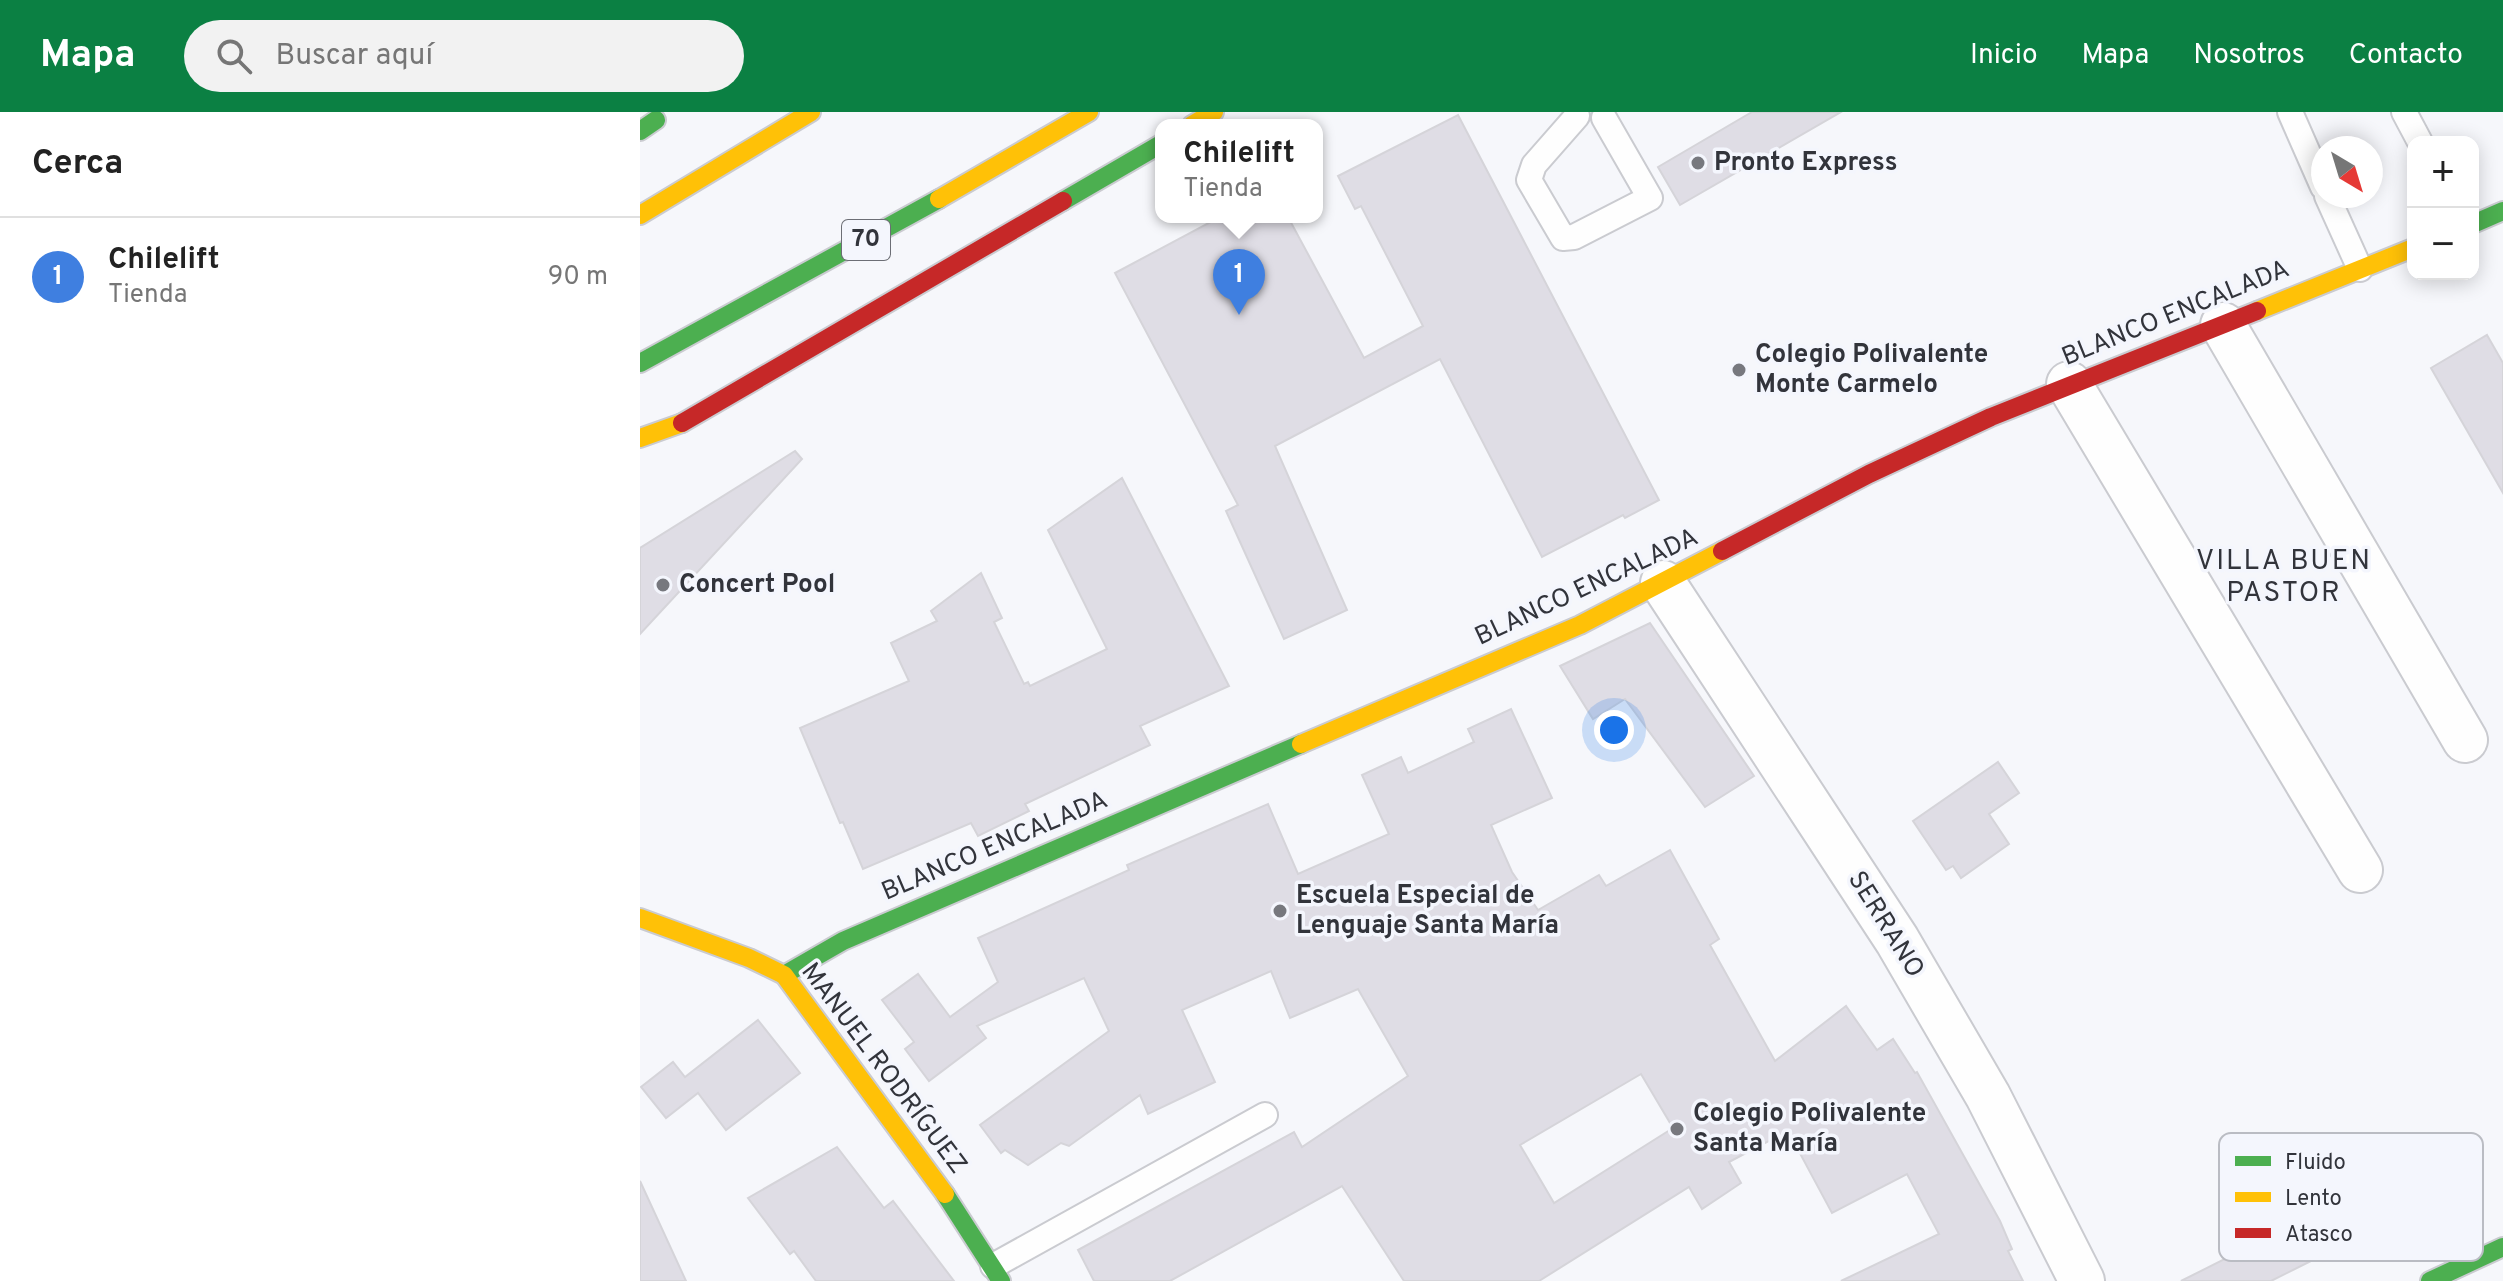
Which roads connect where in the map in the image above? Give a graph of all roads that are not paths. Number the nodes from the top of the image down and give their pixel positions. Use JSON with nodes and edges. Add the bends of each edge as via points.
{"nodes":[{"id":1,"x":811,"y":112,"type":"edge"},
{"id":2,"x":1089,"y":112,"type":"edge"},
{"id":3,"x":2290,"y":112,"type":"edge"},
{"id":4,"x":2404,"y":112,"type":"edge"},
{"id":5,"x":1575,"y":114,"type":"edge"},
{"id":6,"x":1609,"y":115,"type":"edge"},
{"id":7,"x":2417,"y":136,"type":"edge"},
{"id":8,"x":1155,"y":147,"type":"edge"},
{"id":9,"x":2311,"y":160,"type":"edge"},
{"id":10,"x":2332,"y":208,"type":"edge"},
{"id":11,"x":2503,"y":211,"type":"edge"},
{"id":12,"x":640,"y":215,"type":"edge"},
{"id":13,"x":2479,"y":221,"type":"edge"},
{"id":14,"x":2407,"y":250,"type":"edge"},
{"id":15,"x":2360,"y":269,"type":"junction"},
{"id":16,"x":2223,"y":325,"type":"junction"},
{"id":17,"x":640,"y":363,"type":"edge"},
{"id":18,"x":2069,"y":384,"type":"junction"},
{"id":19,"x":682,"y":423,"type":"junction"},
{"id":20,"x":640,"y":438,"type":"edge"},
{"id":21,"x":640,"y":450,"type":"edge"},
{"id":22,"x":1663,"y":583,"type":"junction"},
{"id":23,"x":2465,"y":740,"type":"dead end"},
{"id":24,"x":2360,"y":870,"type":"dead end"},
{"id":25,"x":640,"y":918,"type":"edge"},
{"id":26,"x":784,"y":975,"type":"junction"},
{"id":27,"x":1265,"y":1115,"type":"dead end"},
{"id":28,"x":2503,"y":1247,"type":"edge"},
{"id":29,"x":2483,"y":1256,"type":"edge"},
{"id":30,"x":2473,"y":1261,"type":"edge"},
{"id":31,"x":997,"y":1273,"type":"edge"},
{"id":32,"x":2082,"y":1281,"type":"edge"},
{"id":33,"x":2430,"y":1281,"type":"edge"}],
"edges":[{"from":1,"to":12,"type":"main road"},
{"from":2,"to":17,"type":"main road","number":"70"},
{"from":3,"to":9,"type":"lane"},
{"from":4,"to":7,"type":"lane"},
{"from":5,"to":6,"type":"lane","via":[[1585,130]]},
{"from":5,"to":6,"type":"lane","via":[[1534,165],[1529,180],[1563,238],[1650,198]]},
{"from":8,"to":19,"type":"main road"},
{"from":10,"to":15,"type":"lane"},
{"from":11,"to":13,"type":"main road"},
{"from":14,"to":15,"type":"main road","name":"BLANCO ENCALADA"},
{"from":15,"to":16,"type":"main road","name":"BLANCO ENCALADA"},
{"from":16,"to":18,"type":"main road","name":"BLANCO ENCALADA"},
{"from":16,"to":23,"type":"street"},
{"from":18,"to":22,"type":"main road","name":"BLANCO ENCALADA","via":[[1869,474]]},
{"from":18,"to":24,"type":"street"},
{"from":19,"to":20,"type":"main road"},
{"from":19,"to":21,"type":"main road"},
{"from":22,"to":26,"type":"main road","name":"BLANCO ENCALADA","via":[[1580,625],[843,941]]},
{"from":22,"to":32,"type":"street","name":"SERRANO","via":[[1897,940],[1988,1096]]},
{"from":25,"to":26,"type":"main road","name":"MANUEL RODRÍGUEZ"},
{"from":26,"to":31,"type":"main road","name":"MANUEL RODRÍGUEZ"},
{"from":27,"to":31,"type":"lane"},
{"from":28,"to":29,"type":"main road"},
{"from":30,"to":33,"type":"main road"}]}
